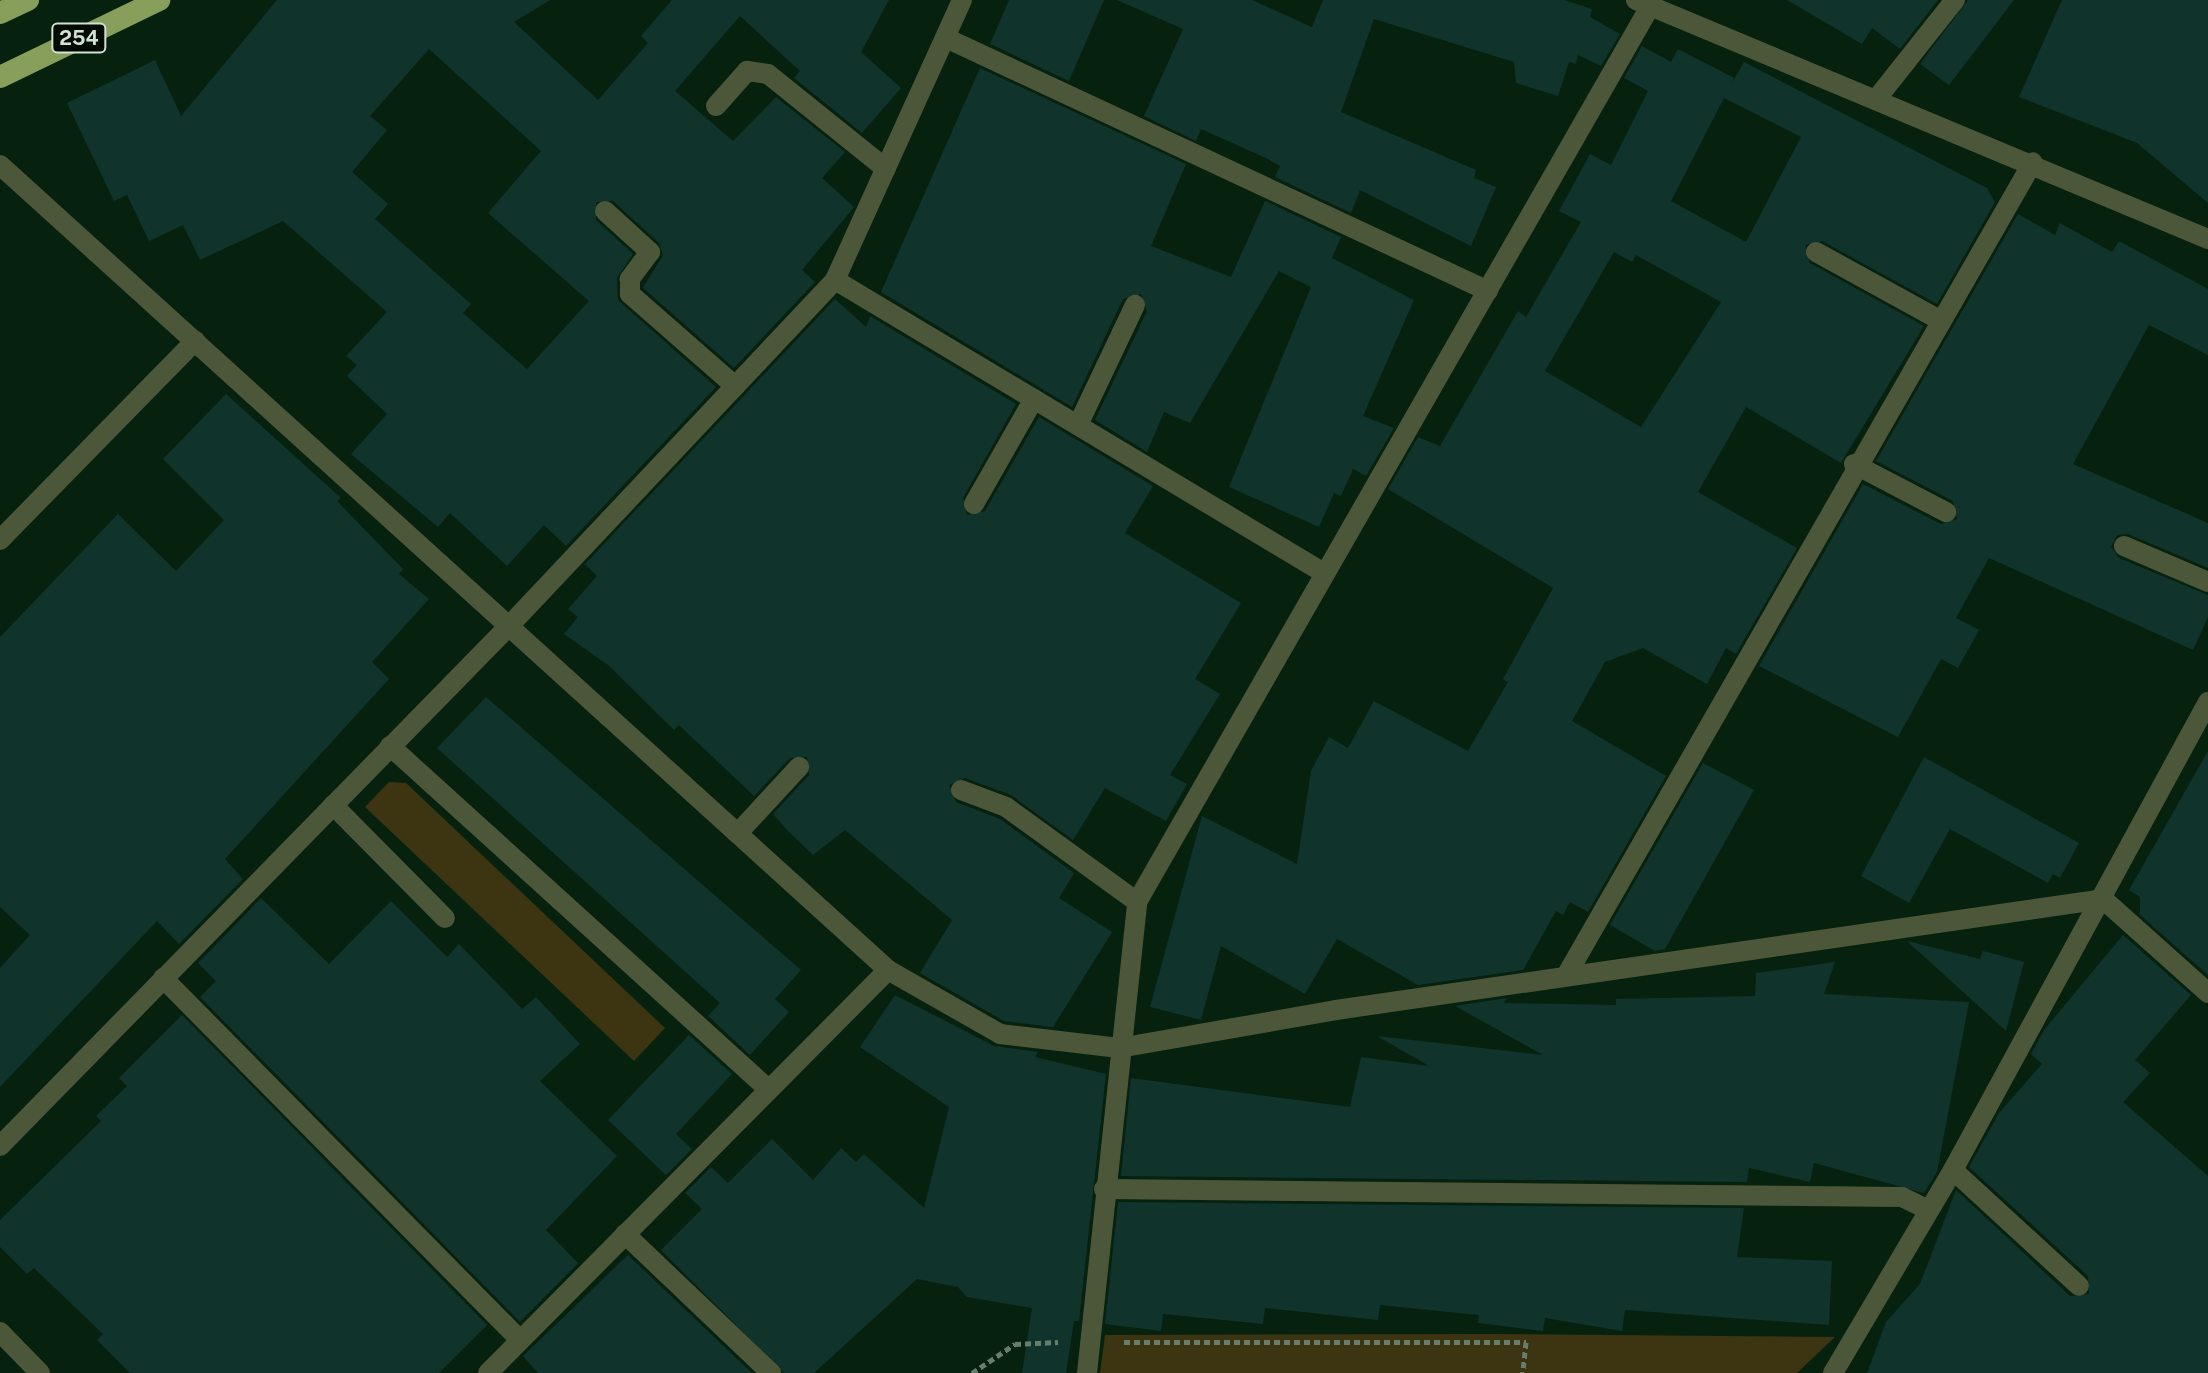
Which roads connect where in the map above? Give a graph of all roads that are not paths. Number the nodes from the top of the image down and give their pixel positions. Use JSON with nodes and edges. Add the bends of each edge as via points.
{"nodes":[{"id":1,"x":28,"y":0,"type":"edge"},
{"id":2,"x":159,"y":0,"type":"edge"},
{"id":3,"x":962,"y":0,"type":"edge"},
{"id":4,"x":1955,"y":0,"type":"edge"},
{"id":5,"x":1643,"y":2,"type":"edge"},
{"id":6,"x":0,"y":13,"type":"edge"},
{"id":7,"x":946,"y":38,"type":"junction"},
{"id":8,"x":0,"y":77,"type":"edge"},
{"id":9,"x":1878,"y":97,"type":"junction"},
{"id":10,"x":716,"y":106,"type":"dead end"},
{"id":11,"x":2033,"y":162,"type":"junction"},
{"id":12,"x":0,"y":165,"type":"edge"},
{"id":13,"x":886,"y":169,"type":"junction"},
{"id":14,"x":605,"y":211,"type":"dead end"},
{"id":15,"x":2208,"y":239,"type":"edge"},
{"id":16,"x":1816,"y":252,"type":"dead end"},
{"id":17,"x":835,"y":280,"type":"junction"},
{"id":18,"x":1488,"y":291,"type":"junction"},
{"id":19,"x":1135,"y":305,"type":"dead end"},
{"id":20,"x":1938,"y":319,"type":"junction"},
{"id":21,"x":195,"y":341,"type":"junction"},
{"id":22,"x":735,"y":386,"type":"junction"},
{"id":23,"x":1034,"y":399,"type":"junction"},
{"id":24,"x":1078,"y":425,"type":"junction"},
{"id":25,"x":1854,"y":464,"type":"junction"},
{"id":26,"x":974,"y":504,"type":"dead end"},
{"id":27,"x":1946,"y":512,"type":"dead end"},
{"id":28,"x":0,"y":540,"type":"edge"},
{"id":29,"x":2124,"y":546,"type":"dead end"},
{"id":30,"x":1324,"y":573,"type":"junction"},
{"id":31,"x":2208,"y":582,"type":"edge"},
{"id":32,"x":511,"y":624,"type":"junction"},
{"id":33,"x":2208,"y":702,"type":"edge"},
{"id":34,"x":390,"y":746,"type":"junction"},
{"id":35,"x":799,"y":767,"type":"dead end"},
{"id":36,"x":961,"y":790,"type":"dead end"},
{"id":37,"x":333,"y":805,"type":"junction"},
{"id":38,"x":738,"y":833,"type":"junction"},
{"id":39,"x":2103,"y":899,"type":"junction"},
{"id":40,"x":1137,"y":902,"type":"junction"},
{"id":41,"x":445,"y":918,"type":"dead end"},
{"id":42,"x":888,"y":970,"type":"junction"},
{"id":43,"x":1566,"y":976,"type":"junction"},
{"id":44,"x":163,"y":978,"type":"junction"},
{"id":45,"x":2208,"y":993,"type":"edge"},
{"id":46,"x":1119,"y":1048,"type":"junction"},
{"id":47,"x":767,"y":1088,"type":"junction"},
{"id":48,"x":0,"y":1146,"type":"edge"},
{"id":49,"x":1953,"y":1170,"type":"junction"},
{"id":50,"x":1104,"y":1189,"type":"junction"},
{"id":51,"x":1929,"y":1210,"type":"junction"},
{"id":52,"x":625,"y":1234,"type":"junction"},
{"id":53,"x":2079,"y":1286,"type":"dead end"},
{"id":54,"x":0,"y":1332,"type":"edge"},
{"id":55,"x":520,"y":1340,"type":"junction"},
{"id":56,"x":492,"y":1372,"type":"edge"},
{"id":57,"x":1836,"y":1372,"type":"edge"},
{"id":58,"x":40,"y":1373,"type":"edge"},
{"id":59,"x":771,"y":1373,"type":"edge"},
{"id":60,"x":1087,"y":1373,"type":"edge"}],
"edges":[{"from":1,"to":6,"type":"highway","number":"254"},
{"from":2,"to":8,"type":"highway","number":"254"},
{"from":3,"to":7,"type":"street"},
{"from":4,"to":9,"type":"street"},
{"from":5,"to":9,"type":"street"},
{"from":5,"to":18,"type":"street"},
{"from":7,"to":13,"type":"street"},
{"from":7,"to":18,"type":"street"},
{"from":9,"to":11,"type":"street"},
{"from":10,"to":13,"type":"street","via":[[747,71],[768,74]]},
{"from":11,"to":15,"type":"street"},
{"from":11,"to":20,"type":"street"},
{"from":12,"to":21,"type":"street"},
{"from":13,"to":17,"type":"street"},
{"from":14,"to":22,"type":"street","via":[[650,252],[630,279],[630,294]]},
{"from":16,"to":20,"type":"street"},
{"from":17,"to":22,"type":"street"},
{"from":17,"to":23,"type":"street"},
{"from":18,"to":30,"type":"street"},
{"from":19,"to":24,"type":"street"},
{"from":20,"to":25,"type":"street"},
{"from":21,"to":28,"type":"street"},
{"from":21,"to":32,"type":"street"},
{"from":22,"to":32,"type":"street"},
{"from":23,"to":24,"type":"street"},
{"from":23,"to":26,"type":"street"},
{"from":24,"to":30,"type":"street"},
{"from":25,"to":27,"type":"street"},
{"from":25,"to":43,"type":"street"},
{"from":29,"to":31,"type":"street"},
{"from":30,"to":40,"type":"street"},
{"from":32,"to":34,"type":"street"},
{"from":32,"to":38,"type":"street"},
{"from":33,"to":39,"type":"street"},
{"from":34,"to":37,"type":"street"},
{"from":34,"to":47,"type":"street"},
{"from":35,"to":38,"type":"street"},
{"from":36,"to":40,"type":"street","via":[[1006,807]]},
{"from":37,"to":41,"type":"street"},
{"from":37,"to":44,"type":"street"},
{"from":38,"to":42,"type":"street"},
{"from":39,"to":43,"type":"street"},
{"from":39,"to":45,"type":"street"},
{"from":39,"to":49,"type":"street"},
{"from":40,"to":46,"type":"street"},
{"from":42,"to":46,"type":"street","via":[[1000,1034]]},
{"from":42,"to":47,"type":"street"},
{"from":43,"to":46,"type":"street"},
{"from":44,"to":48,"type":"street"},
{"from":44,"to":55,"type":"street"},
{"from":46,"to":50,"type":"street"},
{"from":47,"to":52,"type":"street"},
{"from":49,"to":51,"type":"street"},
{"from":49,"to":53,"type":"street"},
{"from":50,"to":51,"type":"street","via":[[1902,1197]]},
{"from":50,"to":60,"type":"street"},
{"from":51,"to":57,"type":"street"},
{"from":52,"to":55,"type":"street"},
{"from":52,"to":59,"type":"street"},
{"from":54,"to":58,"type":"street"},
{"from":55,"to":56,"type":"street"}]}
